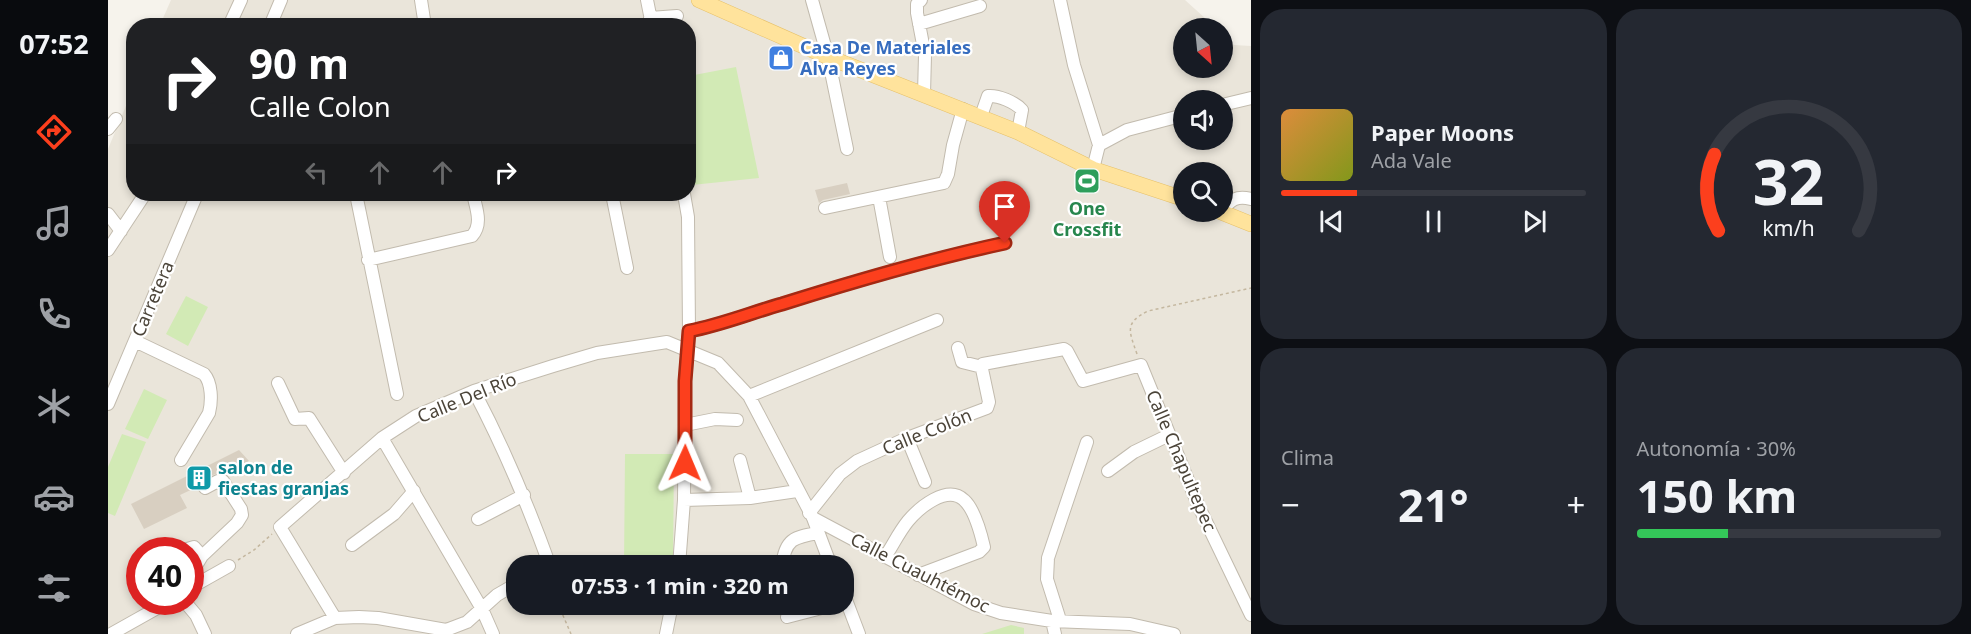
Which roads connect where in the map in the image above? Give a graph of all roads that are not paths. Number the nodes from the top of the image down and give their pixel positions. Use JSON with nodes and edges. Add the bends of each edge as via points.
{"nodes":[{"id":1,"x":241,"y":0,"type":"edge"},
{"id":2,"x":281,"y":0,"type":"edge"},
{"id":3,"x":421,"y":0,"type":"edge"},
{"id":4,"x":647,"y":0,"type":"edge"},
{"id":5,"x":699,"y":0,"type":"edge"},
{"id":6,"x":812,"y":0,"type":"edge"},
{"id":7,"x":921,"y":0,"type":"edge"},
{"id":8,"x":1060,"y":0,"type":"edge"},
{"id":9,"x":980,"y":6,"type":"dead end"},
{"id":10,"x":677,"y":16,"type":"dead end"},
{"id":11,"x":233,"y":18,"type":"edge"},
{"id":12,"x":273,"y":18,"type":"edge"},
{"id":13,"x":424,"y":18,"type":"edge"},
{"id":14,"x":650,"y":18,"type":"edge"},
{"id":15,"x":668,"y":18,"type":"edge"},
{"id":16,"x":919,"y":24,"type":"junction"},
{"id":17,"x":828,"y":57,"type":"junction"},
{"id":18,"x":924,"y":94,"type":"junction"},
{"id":19,"x":1251,"y":98,"type":"edge"},
{"id":20,"x":1233,"y":102,"type":"edge"},
{"id":21,"x":963,"y":109,"type":"junction"},
{"id":22,"x":981,"y":116,"type":"junction"},
{"id":23,"x":1173,"y":118,"type":"edge"},
{"id":24,"x":1018,"y":132,"type":"junction"},
{"id":25,"x":1099,"y":146,"type":"junction"},
{"id":26,"x":847,"y":149,"type":"dead end"},
{"id":27,"x":1092,"y":169,"type":"junction"},
{"id":28,"x":1173,"y":195,"type":"edge"},
{"id":29,"x":879,"y":197,"type":"junction"},
{"id":30,"x":1233,"y":199,"type":"edge"},
{"id":31,"x":1251,"y":199,"type":"edge"},
{"id":32,"x":140,"y":201,"type":"edge"},
{"id":33,"x":194,"y":201,"type":"edge"},
{"id":34,"x":357,"y":201,"type":"edge"},
{"id":35,"x":474,"y":201,"type":"edge"},
{"id":36,"x":613,"y":201,"type":"edge"},
{"id":37,"x":685,"y":201,"type":"edge"},
{"id":38,"x":825,"y":208,"type":"dead end"},
{"id":39,"x":108,"y":214,"type":"edge"},
{"id":40,"x":1233,"y":217,"type":"edge"},
{"id":41,"x":1251,"y":224,"type":"edge"},
{"id":42,"x":121,"y":231,"type":"junction"},
{"id":43,"x":1005,"y":243,"type":"dead end"},
{"id":44,"x":108,"y":250,"type":"edge"},
{"id":45,"x":890,"y":257,"type":"dead end"},
{"id":46,"x":368,"y":260,"type":"junction"},
{"id":47,"x":627,"y":268,"type":"dead end"},
{"id":48,"x":937,"y":320,"type":"dead end"},
{"id":49,"x":689,"y":331,"type":"junction"},
{"id":50,"x":135,"y":341,"type":"junction"},
{"id":51,"x":958,"y":348,"type":"dead end"},
{"id":52,"x":687,"y":349,"type":"junction"},
{"id":53,"x":982,"y":367,"type":"junction"},
{"id":54,"x":278,"y":383,"type":"dead end"},
{"id":55,"x":474,"y":392,"type":"junction"},
{"id":56,"x":397,"y":394,"type":"dead end"},
{"id":57,"x":749,"y":396,"type":"junction"},
{"id":58,"x":108,"y":404,"type":"edge"},
{"id":59,"x":737,"y":420,"type":"dead end"},
{"id":60,"x":686,"y":425,"type":"junction"},
{"id":61,"x":1169,"y":435,"type":"junction"},
{"id":62,"x":382,"y":438,"type":"junction"},
{"id":63,"x":907,"y":438,"type":"junction"},
{"id":64,"x":1087,"y":442,"type":"dead end"},
{"id":65,"x":181,"y":460,"type":"dead end"},
{"id":66,"x":740,"y":460,"type":"dead end"},
{"id":67,"x":1108,"y":471,"type":"dead end"},
{"id":68,"x":344,"y":473,"type":"junction"},
{"id":69,"x":925,"y":482,"type":"dead end"},
{"id":70,"x":205,"y":488,"type":"dead end"},
{"id":71,"x":414,"y":491,"type":"junction"},
{"id":72,"x":797,"y":491,"type":"junction"},
{"id":73,"x":524,"y":495,"type":"junction"},
{"id":74,"x":750,"y":498,"type":"junction"},
{"id":75,"x":684,"y":500,"type":"junction"},
{"id":76,"x":811,"y":516,"type":"junction"},
{"id":77,"x":478,"y":519,"type":"dead end"},
{"id":78,"x":818,"y":533,"type":"junction"},
{"id":79,"x":352,"y":545,"type":"dead end"},
{"id":80,"x":204,"y":554,"type":"edge"},
{"id":81,"x":546,"y":555,"type":"edge"},
{"id":82,"x":680,"y":555,"type":"edge"},
{"id":83,"x":783,"y":555,"type":"edge"},
{"id":84,"x":827,"y":555,"type":"edge"},
{"id":85,"x":885,"y":557,"type":"junction"},
{"id":86,"x":229,"y":566,"type":"road end"},
{"id":87,"x":918,"y":575,"type":"junction"},
{"id":88,"x":204,"y":580,"type":"edge"},
{"id":89,"x":506,"y":590,"type":"edge"},
{"id":90,"x":482,"y":609,"type":"junction"},
{"id":91,"x":145,"y":615,"type":"edge"},
{"id":92,"x":196,"y":615,"type":"edge"},
{"id":93,"x":670,"y":615,"type":"edge"},
{"id":94,"x":794,"y":615,"type":"edge"},
{"id":95,"x":850,"y":615,"type":"edge"},
{"id":96,"x":1251,"y":615,"type":"edge"},
{"id":97,"x":787,"y":617,"type":"dead end"},
{"id":98,"x":334,"y":618,"type":"junction"},
{"id":99,"x":1056,"y":620,"type":"junction"},
{"id":100,"x":1131,"y":629,"type":"edge"},
{"id":101,"x":111,"y":634,"type":"edge"},
{"id":102,"x":205,"y":634,"type":"edge"},
{"id":103,"x":297,"y":634,"type":"edge"},
{"id":104,"x":493,"y":634,"type":"edge"},
{"id":105,"x":666,"y":634,"type":"edge"},
{"id":106,"x":858,"y":634,"type":"edge"},
{"id":107,"x":1055,"y":634,"type":"edge"},
{"id":108,"x":1174,"y":634,"type":"edge"}],
"edges":[{"from":1,"to":11,"type":"street"},
{"from":2,"to":12,"type":"street"},
{"from":3,"to":13,"type":"street"},
{"from":4,"to":14,"type":"street"},
{"from":5,"to":17,"type":"main road"},
{"from":6,"to":17,"type":"street"},
{"from":7,"to":16,"type":"street","via":[[917,4]]},
{"from":8,"to":25,"type":"street","via":[[1074,65]]},
{"from":9,"to":16,"type":"street"},
{"from":10,"to":15,"type":"street"},
{"from":16,"to":18,"type":"street","via":[[925,55]]},
{"from":17,"to":18,"type":"main road"},
{"from":17,"to":26,"type":"street"},
{"from":18,"to":21,"type":"main road"},
{"from":19,"to":20,"type":"street"},
{"from":21,"to":22,"type":"main road"},
{"from":21,"to":29,"type":"street","via":[[944,183]]},
{"from":22,"to":24,"type":"main road"},
{"from":22,"to":24,"type":"street","via":[[988,96],[1018,105],[1022,110]]},
{"from":23,"to":25,"type":"street","via":[[1127,130]]},
{"from":24,"to":27,"type":"main road"},
{"from":25,"to":27,"type":"street"},
{"from":27,"to":28,"type":"main road"},
{"from":29,"to":38,"type":"street"},
{"from":29,"to":45,"type":"street"},
{"from":30,"to":31,"type":"street"},
{"from":32,"to":42,"type":"street"},
{"from":33,"to":50,"type":"street","name":"Carretera"},
{"from":34,"to":46,"type":"street"},
{"from":35,"to":46,"type":"street","via":[[479,222],[472,237]]},
{"from":36,"to":47,"type":"street"},
{"from":37,"to":49,"type":"street"},
{"from":39,"to":42,"type":"street"},
{"from":40,"to":41,"type":"main road"},
{"from":42,"to":44,"type":"street"},
{"from":43,"to":49,"type":"street"},
{"from":46,"to":56,"type":"street"},
{"from":48,"to":57,"type":"street"},
{"from":49,"to":52,"type":"street"},
{"from":50,"to":58,"type":"street","name":"Carretera"},
{"from":50,"to":65,"type":"street","via":[[208,378],[209,413]]},
{"from":51,"to":53,"type":"street","via":[[962,362]]},
{"from":52,"to":55,"type":"street","name":"Calle Del Río","via":[[668,342],[597,353]]},
{"from":52,"to":57,"type":"street","name":"Calle Del Río","via":[[718,363]]},
{"from":52,"to":60,"type":"street"},
{"from":53,"to":61,"type":"street","name":"Calle Chapultepec","via":[[1064,348],[1083,381],[1141,365]]},
{"from":53,"to":63,"type":"street","name":"Calle Colón","via":[[987,408]]},
{"from":54,"to":68,"type":"street","via":[[295,418],[309,418]]},
{"from":55,"to":62,"type":"street","name":"Calle Del Río","via":[[416,416]]},
{"from":55,"to":73,"type":"street"},
{"from":57,"to":72,"type":"street","name":"Calle Del Río"},
{"from":59,"to":60,"type":"street","via":[[715,419]]},
{"from":60,"to":75,"type":"street"},
{"from":61,"to":67,"type":"street","via":[[1134,452]]},
{"from":61,"to":96,"type":"street","name":"Calle Chapultepec"},
{"from":62,"to":68,"type":"street","name":"Calle Del Río"},
{"from":62,"to":71,"type":"street"},
{"from":63,"to":69,"type":"street"},
{"from":63,"to":76,"type":"street","name":"Calle Colón","via":[[857,460],[840,474]]},
{"from":64,"to":99,"type":"street","via":[[1048,558],[1047,579]]},
{"from":66,"to":74,"type":"street"},
{"from":68,"to":98,"type":"street","name":"Calle Del Río","via":[[280,527]]},
{"from":70,"to":80,"type":"street","via":[[222,481],[242,515]]},
{"from":71,"to":79,"type":"street","via":[[394,514]]},
{"from":71,"to":90,"type":"street"},
{"from":72,"to":74,"type":"street"},
{"from":72,"to":76,"type":"street","name":"Calle Del Río"},
{"from":73,"to":77,"type":"street"},
{"from":73,"to":81,"type":"street"},
{"from":74,"to":75,"type":"street"},
{"from":75,"to":82,"type":"street"},
{"from":76,"to":78,"type":"street","name":"Calle Del Río"},
{"from":76,"to":85,"type":"street","name":"Calle Cuauhtémoc"},
{"from":78,"to":83,"type":"street","via":[[790,542]]},
{"from":78,"to":84,"type":"street","name":"Calle Del Río"},
{"from":85,"to":87,"type":"street","name":"Calle Cuauhtémoc"},
{"from":85,"to":87,"type":"street","via":[[922,507],[938,497],[957,495],[976,521],[984,547],[980,552]]},
{"from":86,"to":88,"type":"street"},
{"from":87,"to":99,"type":"street","name":"Calle Cuauhtémoc","via":[[974,604],[1001,613]]},
{"from":89,"to":90,"type":"street"},
{"from":90,"to":98,"type":"street","via":[[466,622],[446,630],[378,618]]},
{"from":90,"to":104,"type":"street"},
{"from":91,"to":101,"type":"street"},
{"from":92,"to":102,"type":"street"},
{"from":93,"to":105,"type":"street"},
{"from":94,"to":97,"type":"street"},
{"from":95,"to":106,"type":"street"},
{"from":98,"to":103,"type":"street"},
{"from":99,"to":100,"type":"street","name":"Calle Cuauhtémoc"},
{"from":99,"to":107,"type":"street"},
{"from":100,"to":108,"type":"street","name":"Calle Cuauhtémoc"}]}
